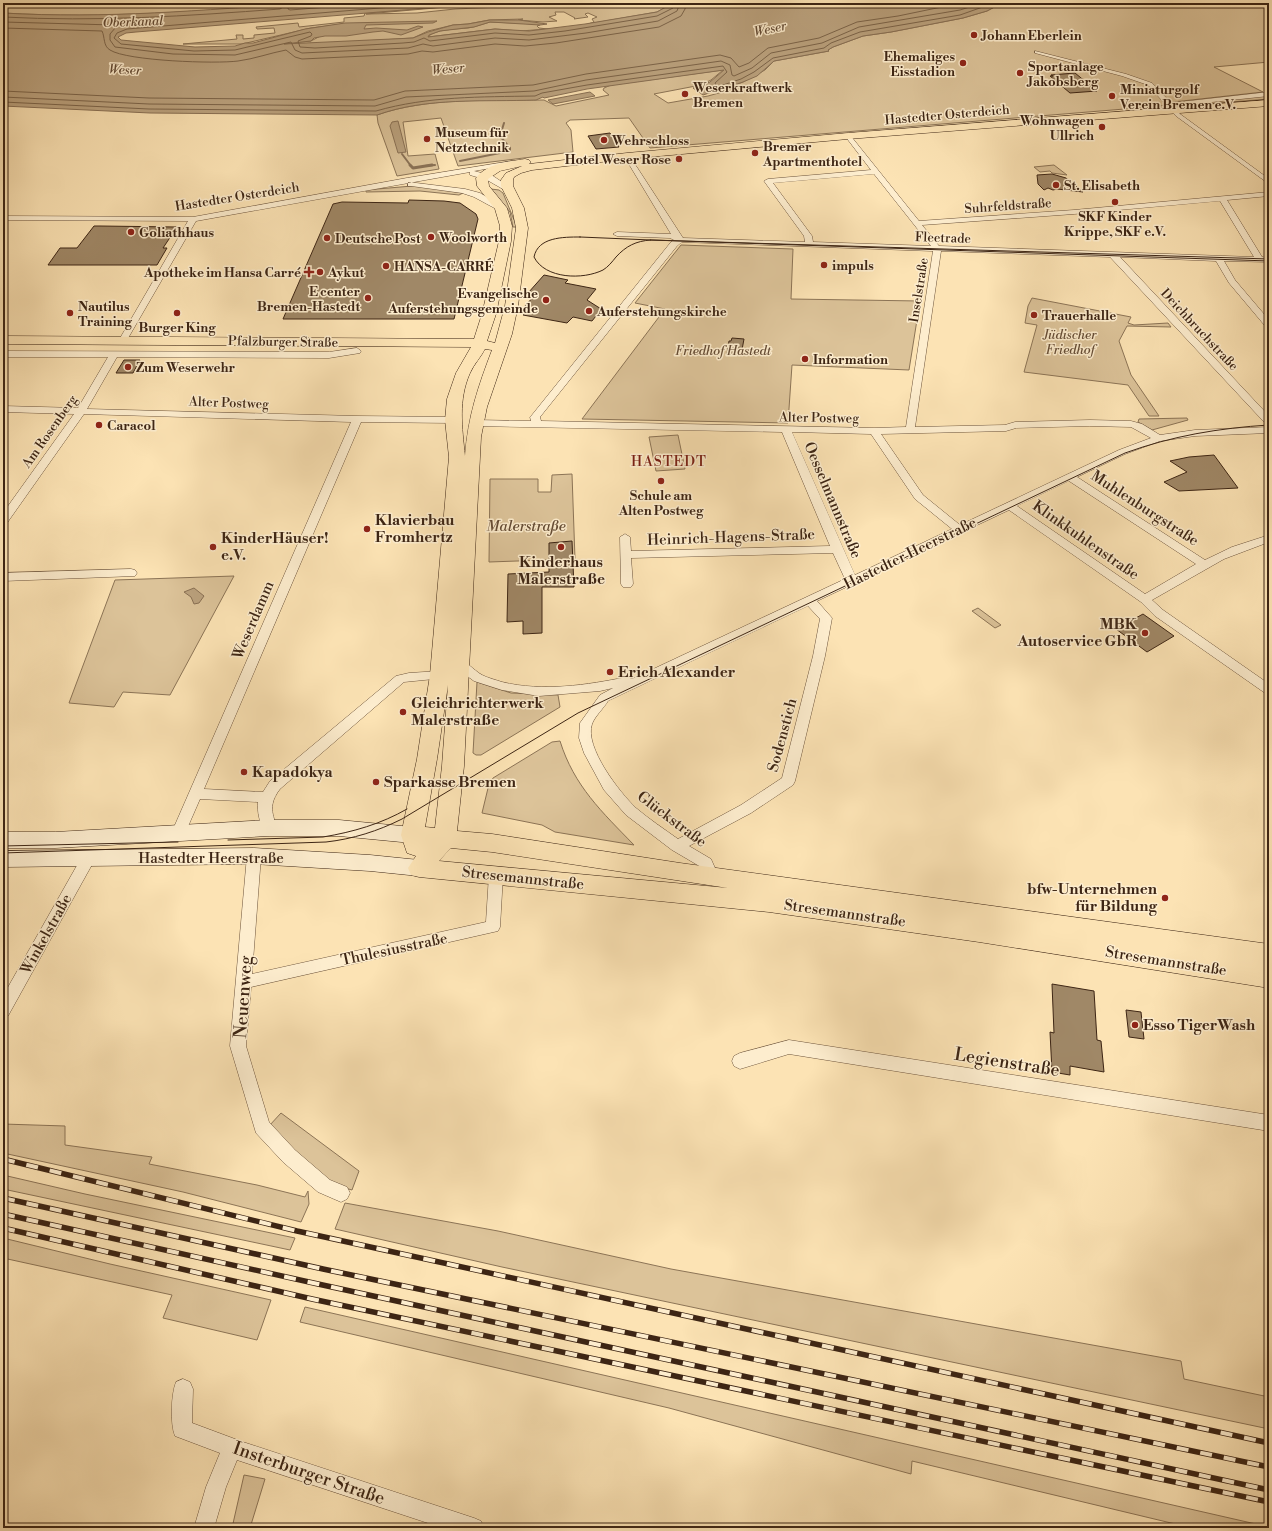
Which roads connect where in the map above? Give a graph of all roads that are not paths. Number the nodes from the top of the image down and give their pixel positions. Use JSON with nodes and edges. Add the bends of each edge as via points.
{"nodes":[{"id":1,"x":1037,"y":52,"type":"dead end"},
{"id":2,"x":1269,"y":94,"type":"edge"},
{"id":3,"x":1269,"y":103,"type":"edge"},
{"id":4,"x":1172,"y":107,"type":"junction"},
{"id":5,"x":848,"y":136,"type":"junction"},
{"id":6,"x":627,"y":156,"type":"junction"},
{"id":7,"x":523,"y":166,"type":"junction"},
{"id":8,"x":460,"y":171,"type":"junction"},
{"id":9,"x":876,"y":172,"type":"junction"},
{"id":10,"x":484,"y":176,"type":"junction"},
{"id":11,"x":1269,"y":182,"type":"edge"},
{"id":12,"x":407,"y":183,"type":"junction"},
{"id":13,"x":378,"y":186,"type":"junction"},
{"id":14,"x":505,"y":189,"type":"junction"},
{"id":15,"x":481,"y":192,"type":"junction"},
{"id":16,"x":1269,"y":194,"type":"edge"},
{"id":17,"x":1222,"y":198,"type":"junction"},
{"id":18,"x":3,"y":218,"type":"edge"},
{"id":19,"x":193,"y":219,"type":"junction"},
{"id":20,"x":917,"y":223,"type":"junction"},
{"id":21,"x":617,"y":234,"type":"dead end"},
{"id":22,"x":680,"y":240,"type":"junction"},
{"id":23,"x":810,"y":244,"type":"junction"},
{"id":24,"x":937,"y":249,"type":"junction"},
{"id":25,"x":1113,"y":255,"type":"junction"},
{"id":26,"x":1219,"y":259,"type":"junction"},
{"id":27,"x":1260,"y":260,"type":"junction"},
{"id":28,"x":1269,"y":260,"type":"edge"},
{"id":29,"x":1269,"y":325,"type":"edge"},
{"id":30,"x":3,"y":340,"type":"edge"},
{"id":31,"x":123,"y":340,"type":"junction"},
{"id":32,"x":478,"y":346,"type":"junction"},
{"id":33,"x":3,"y":347,"type":"edge"},
{"id":34,"x":500,"y":347,"type":"junction"},
{"id":35,"x":357,"y":351,"type":"junction"},
{"id":36,"x":3,"y":354,"type":"edge"},
{"id":37,"x":114,"y":354,"type":"junction"},
{"id":38,"x":447,"y":355,"type":"junction"},
{"id":39,"x":467,"y":366,"type":"junction"},
{"id":40,"x":3,"y":409,"type":"edge"},
{"id":41,"x":81,"y":410,"type":"junction"},
{"id":42,"x":357,"y":419,"type":"junction"},
{"id":43,"x":453,"y":420,"type":"junction"},
{"id":44,"x":475,"y":423,"type":"junction"},
{"id":45,"x":537,"y":424,"type":"junction"},
{"id":46,"x":1269,"y":424,"type":"edge"},
{"id":47,"x":786,"y":430,"type":"junction"},
{"id":48,"x":910,"y":430,"type":"junction"},
{"id":49,"x":874,"y":431,"type":"junction"},
{"id":50,"x":1158,"y":438,"type":"junction"},
{"id":51,"x":1070,"y":477,"type":"junction"},
{"id":52,"x":1010,"y":506,"type":"junction"},
{"id":53,"x":5,"y":516,"type":"edge"},
{"id":54,"x":960,"y":530,"type":"junction"},
{"id":55,"x":625,"y":537,"type":"dead end"},
{"id":56,"x":1269,"y":538,"type":"edge"},
{"id":57,"x":837,"y":549,"type":"junction"},
{"id":58,"x":626,"y":555,"type":"junction"},
{"id":59,"x":1204,"y":564,"type":"junction"},
{"id":60,"x":131,"y":573,"type":"dead end"},
{"id":61,"x":3,"y":577,"type":"edge"},
{"id":62,"x":852,"y":581,"type":"junction"},
{"id":63,"x":627,"y":584,"type":"dead end"},
{"id":64,"x":1145,"y":599,"type":"junction"},
{"id":65,"x":810,"y":601,"type":"junction"},
{"id":66,"x":460,"y":665,"type":"junction"},
{"id":67,"x":663,"y":669,"type":"junction"},
{"id":68,"x":440,"y":675,"type":"junction"},
{"id":69,"x":1269,"y":690,"type":"edge"},
{"id":70,"x":586,"y":723,"type":"joint"},
{"id":71,"x":195,"y":794,"type":"junction"},
{"id":72,"x":265,"y":797,"type":"junction"},
{"id":73,"x":268,"y":828,"type":"junction"},
{"id":74,"x":178,"y":834,"type":"junction"},
{"id":75,"x":412,"y":835,"type":"junction"},
{"id":76,"x":445,"y":839,"type":"junction"},
{"id":77,"x":3,"y":840,"type":"edge"},
{"id":78,"x":677,"y":846,"type":"junction"},
{"id":79,"x":254,"y":856,"type":"junction"},
{"id":80,"x":89,"y":857,"type":"junction"},
{"id":81,"x":3,"y":858,"type":"edge"},
{"id":82,"x":419,"y":868,"type":"junction"},
{"id":83,"x":496,"y":875,"type":"junction"},
{"id":84,"x":712,"y":876,"type":"junction"},
{"id":85,"x":1269,"y":955,"type":"edge"},
{"id":86,"x":1269,"y":977,"type":"edge"},
{"id":87,"x":244,"y":982,"type":"junction"},
{"id":88,"x":3,"y":1011,"type":"edge"},
{"id":89,"x":740,"y":1061,"type":"dead end"},
{"id":90,"x":1269,"y":1123,"type":"edge"},
{"id":91,"x":341,"y":1193,"type":"dead end"},
{"id":92,"x":183,"y":1389,"type":"dead end"},
{"id":93,"x":232,"y":1448,"type":"junction"},
{"id":94,"x":204,"y":1528,"type":"edge"},
{"id":95,"x":474,"y":1528,"type":"edge"}],
"edges":[{"from":1,"to":4,"type":"street","via":[[1150,84]]},
{"from":2,"to":4,"type":"street"},
{"from":3,"to":4,"type":"main road","name":"Hastedter Osterdeich"},
{"from":4,"to":5,"type":"main road","name":"Hastedter Osterdeich"},
{"from":4,"to":11,"type":"street"},
{"from":5,"to":6,"type":"main road","name":"Hastedter Osterdeich"},
{"from":5,"to":9,"type":"street","name":"Inselstraße"},
{"from":6,"to":7,"type":"main road","name":"Hastedter Osterdeich"},
{"from":6,"to":22,"type":"street"},
{"from":7,"to":8,"type":"street","name":"Hastedter Osterdeich","via":[[501,164]]},
{"from":7,"to":10,"type":"main road","via":[[497,168]]},
{"from":7,"to":14,"type":"main road","via":[[512,173]]},
{"from":8,"to":10,"type":"street"},
{"from":8,"to":13,"type":"street","name":"Hastedter Osterdeich"},
{"from":9,"to":20,"type":"street","name":"Inselstraße"},
{"from":9,"to":23,"type":"street","via":[[768,181],[808,236]]},
{"from":10,"to":12,"type":"street","name":"Hastedter Osterdeich"},
{"from":10,"to":14,"type":"street"},
{"from":10,"to":15,"type":"main road"},
{"from":12,"to":13,"type":"street","name":"Hastedter Osterdeich"},
{"from":12,"to":15,"type":"street"},
{"from":13,"to":19,"type":"street","name":"Hastedter Osterdeich"},
{"from":14,"to":15,"type":"street"},
{"from":14,"to":34,"type":"main road","via":[[517,206],[522,230],[510,314]]},
{"from":15,"to":32,"type":"main road","via":[[501,208],[506,226],[489,314]]},
{"from":16,"to":17,"type":"street","name":"Suhrfeldstraße"},
{"from":17,"to":20,"type":"street","name":"Suhrfeldstraße"},
{"from":17,"to":27,"type":"street"},
{"from":18,"to":19,"type":"street","name":"Hastedter Osterdeich"},
{"from":19,"to":31,"type":"street"},
{"from":20,"to":24,"type":"street","name":"Inselstraße"},
{"from":21,"to":22,"type":"street","name":"Fleetrade","via":[[671,236]]},
{"from":22,"to":23,"type":"street","name":"Fleetrade"},
{"from":22,"to":45,"type":"street","via":[[674,244],[535,417]]},
{"from":23,"to":24,"type":"street","name":"Fleetrade"},
{"from":24,"to":25,"type":"street","name":"Fleetrade"},
{"from":24,"to":48,"type":"street","name":"Inselstraße"},
{"from":25,"to":26,"type":"street","name":"Fleetrade"},
{"from":25,"to":46,"type":"street","name":"Deichbruchstraße"},
{"from":26,"to":27,"type":"street","name":"Fleetrade"},
{"from":26,"to":29,"type":"street","via":[[1232,281]]},
{"from":27,"to":28,"type":"street","name":"Fleetrade"},
{"from":30,"to":31,"type":"main road","name":"Pfalzburger Straße"},
{"from":31,"to":32,"type":"main road","name":"Pfalzburger Straße"},
{"from":32,"to":34,"type":"main road","name":"Pfalzburger Straße"},
{"from":32,"to":38,"type":"main road","name":"Pfalzburger Straße"},
{"from":32,"to":39,"type":"main road"},
{"from":33,"to":35,"type":"main road","name":"Pfalzburger Straße","via":[[330,348]]},
{"from":34,"to":44,"type":"main road"},
{"from":35,"to":37,"type":"street","name":"Pfalzburger Straße","via":[[329,355]]},
{"from":35,"to":38,"type":"main road","name":"Pfalzburger Straße"},
{"from":36,"to":37,"type":"street","name":"Pfalzburger Straße"},
{"from":37,"to":41,"type":"street","name":"Am Rosenberg"},
{"from":38,"to":39,"type":"main road"},
{"from":39,"to":43,"type":"main road","via":[[457,392]]},
{"from":40,"to":41,"type":"street","name":"Alter Postweg"},
{"from":41,"to":42,"type":"street","name":"Alter Postweg"},
{"from":41,"to":53,"type":"street","name":"Am Rosenberg"},
{"from":42,"to":43,"type":"street","name":"Alter Postweg"},
{"from":42,"to":71,"type":"street","name":"Weserdamm"},
{"from":43,"to":68,"type":"main road","via":[[457,457]]},
{"from":44,"to":45,"type":"street","name":"Alter Postweg"},
{"from":44,"to":66,"type":"main road"},
{"from":45,"to":47,"type":"street","name":"Alter Postweg"},
{"from":46,"to":50,"type":"street","name":"Hastedter Heerstraße"},
{"from":47,"to":49,"type":"street","name":"Alter Postweg"},
{"from":47,"to":57,"type":"street","name":"Oesselmannstraße"},
{"from":48,"to":49,"type":"street","name":"Alter Postweg"},
{"from":48,"to":50,"type":"street","name":"Alter Postweg","via":[[1006,428],[1015,425],[1131,424]]},
{"from":49,"to":54,"type":"street","via":[[919,497]]},
{"from":50,"to":51,"type":"street","name":"Hastedter Heerstraße"},
{"from":51,"to":52,"type":"street","name":"Hastedter Heerstraße"},
{"from":51,"to":59,"type":"street","name":"Muhlenburgstraße"},
{"from":52,"to":54,"type":"street","name":"Hastedter Heerstraße"},
{"from":52,"to":64,"type":"street","name":"Klinkkuhlenstraße"},
{"from":54,"to":62,"type":"street","name":"Hastedter Heerstraße"},
{"from":55,"to":58,"type":"street","name":"Heinrich-Hagens-Straße"},
{"from":56,"to":59,"type":"street","via":[[1247,544]]},
{"from":57,"to":58,"type":"street","name":"Heinrich-Hagens-Straße"},
{"from":57,"to":62,"type":"street","name":"Oesselmannstraße"},
{"from":58,"to":63,"type":"street","name":"Heinrich-Hagens-Straße"},
{"from":59,"to":64,"type":"street"},
{"from":60,"to":61,"type":"street"},
{"from":62,"to":65,"type":"street","name":"Hastedter Heerstraße"},
{"from":64,"to":69,"type":"street","name":"Klinkkuhlenstraße","via":[[1159,614]]},
{"from":65,"to":67,"type":"street","name":"Hastedter Heerstraße"},
{"from":65,"to":78,"type":"street","name":"Sodenstich","via":[[826,618],[818,663],[788,781],[746,809]]},
{"from":66,"to":67,"type":"street","name":"Hastedter Heerstraße","via":[[478,678],[502,686],[539,692],[600,687]]},
{"from":66,"to":76,"type":"main road"},
{"from":67,"to":70,"type":"street","name":"Hastedter Heerstraße","via":[[604,698]]},
{"from":68,"to":72,"type":"street","via":[[400,679],[275,785]]},
{"from":68,"to":75,"type":"main road"},
{"from":70,"to":78,"type":"street","name":"Glückstraße","via":[[585,738],[590,753],[609,786],[631,811]]},
{"from":71,"to":72,"type":"street"},
{"from":71,"to":74,"type":"street","name":"Weserdamm"},
{"from":72,"to":73,"type":"street","name":"Hastedter Heerstraße","via":[[263,809]]},
{"from":73,"to":74,"type":"main road","name":"Hastedter Heerstraße"},
{"from":73,"to":75,"type":"main road","name":"Hastedter Heerstraße","via":[[339,828]]},
{"from":74,"to":77,"type":"main road","name":"Hastedter Heerstraße"},
{"from":75,"to":76,"type":"main road","name":"Hastedter Heerstraße"},
{"from":75,"to":82,"type":"main road"},
{"from":76,"to":82,"type":"main road"},
{"from":76,"to":84,"type":"main road","name":"Stresemannstraße","via":[[492,843]]},
{"from":78,"to":84,"type":"street","name":"Glückstraße","via":[[706,863]]},
{"from":79,"to":80,"type":"main road","name":"Hastedter Heerstraße"},
{"from":79,"to":82,"type":"main road","name":"Hastedter Heerstraße"},
{"from":79,"to":87,"type":"street","name":"Neuenweg"},
{"from":80,"to":81,"type":"main road","name":"Hastedter Heerstraße"},
{"from":80,"to":88,"type":"street","name":"Winkelstraße"},
{"from":82,"to":83,"type":"main road","name":"Stresemannstraße"},
{"from":83,"to":86,"type":"main road","name":"Stresemannstraße","via":[[769,902]]},
{"from":83,"to":87,"type":"street","name":"Thulesiusstraße","via":[[493,927]]},
{"from":84,"to":85,"type":"main road","name":"Stresemannstraße"},
{"from":87,"to":91,"type":"street","name":"Neuenweg","via":[[238,1046],[262,1126],[289,1156],[324,1186]]},
{"from":89,"to":90,"type":"street","name":"Legienstraße","via":[[789,1047]]},
{"from":92,"to":93,"type":"street","name":"Insterburger Straße","via":[[182,1429]]},
{"from":93,"to":94,"type":"street","via":[[216,1487]]},
{"from":93,"to":95,"type":"street","name":"Insterburger Straße"}]}
